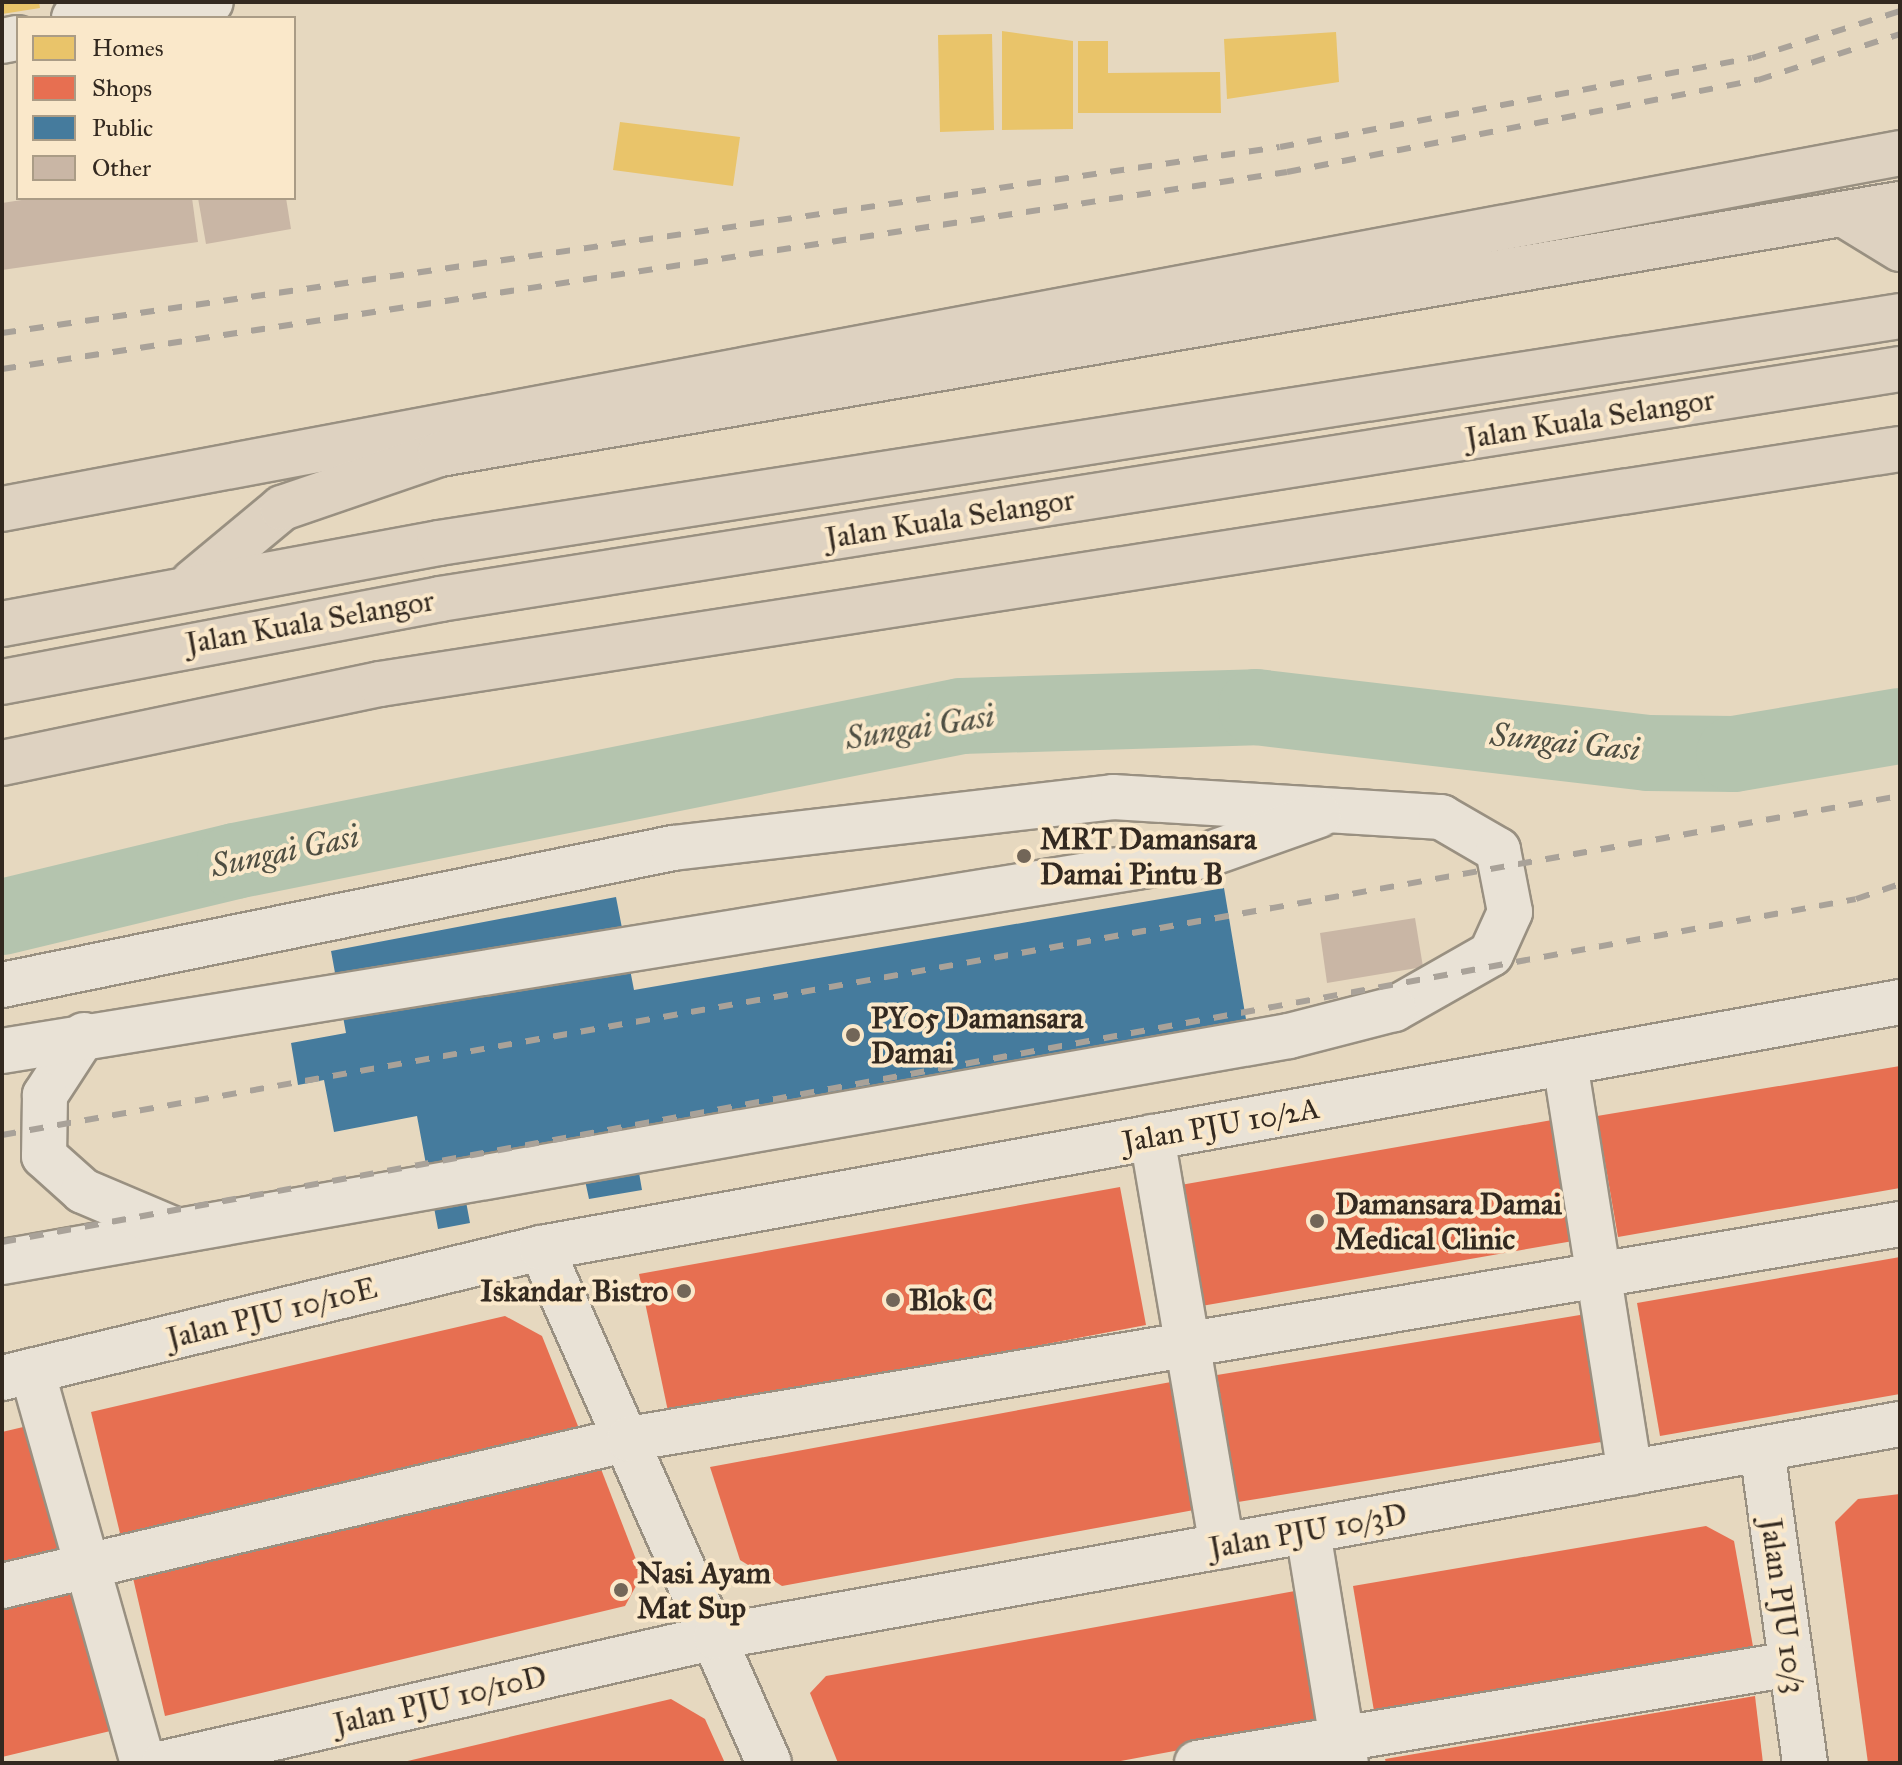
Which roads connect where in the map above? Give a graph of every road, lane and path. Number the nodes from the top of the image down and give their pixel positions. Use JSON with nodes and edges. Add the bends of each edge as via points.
{"nodes":[{"id":1,"x":211,"y":2,"type":"edge"},
{"id":2,"x":127,"y":16,"type":"edge"},
{"id":3,"x":1900,"y":153,"type":"edge"},
{"id":4,"x":1900,"y":204,"type":"edge"},
{"id":5,"x":1843,"y":214,"type":"junction"},
{"id":6,"x":1900,"y":249,"type":"edge"},
{"id":7,"x":1900,"y":316,"type":"edge"},
{"id":8,"x":1880,"y":373,"type":"edge"},
{"id":9,"x":1898,"y":446,"type":"edge"},
{"id":10,"x":2,"y":509,"type":"edge"},
{"id":11,"x":191,"y":583,"type":"junction"},
{"id":12,"x":2,"y":624,"type":"edge"},
{"id":13,"x":2,"y":682,"type":"edge"},
{"id":14,"x":2,"y":763,"type":"edge"},
{"id":15,"x":1341,"y":807,"type":"junction"},
{"id":16,"x":2,"y":985,"type":"edge"},
{"id":17,"x":1900,"y":1002,"type":"edge"},
{"id":18,"x":84,"y":1035,"type":"junction"},
{"id":19,"x":2,"y":1051,"type":"edge"},
{"id":20,"x":1565,"y":1063,"type":"junction"},
{"id":21,"x":1152,"y":1137,"type":"junction"},
{"id":22,"x":1900,"y":1224,"type":"edge"},
{"id":23,"x":175,"y":1230,"type":"junction"},
{"id":24,"x":541,"y":1248,"type":"junction"},
{"id":25,"x":2,"y":1262,"type":"edge"},
{"id":26,"x":1598,"y":1275,"type":"junction"},
{"id":27,"x":1187,"y":1344,"type":"junction"},
{"id":28,"x":17,"y":1375,"type":"edge"},
{"id":29,"x":1900,"y":1424,"type":"edge"},
{"id":30,"x":629,"y":1439,"type":"junction"},
{"id":31,"x":1762,"y":1449,"type":"junction"},
{"id":32,"x":1630,"y":1473,"type":"junction"},
{"id":33,"x":1308,"y":1532,"type":"junction"},
{"id":34,"x":1222,"y":1546,"type":"junction"},
{"id":35,"x":87,"y":1564,"type":"junction"},
{"id":36,"x":2,"y":1586,"type":"edge"},
{"id":37,"x":716,"y":1637,"type":"junction"},
{"id":38,"x":1791,"y":1664,"type":"junction"},
{"id":39,"x":1344,"y":1751,"type":"edge"},
{"id":40,"x":143,"y":1763,"type":"edge"},
{"id":41,"x":164,"y":1763,"type":"edge"},
{"id":42,"x":769,"y":1763,"type":"edge"},
{"id":43,"x":1197,"y":1763,"type":"edge"},
{"id":44,"x":1805,"y":1763,"type":"edge"}],
"edges":[{"from":1,"to":2,"type":"street"},
{"from":3,"to":10,"type":"highway"},
{"from":4,"to":5,"type":"highway"},
{"from":5,"to":6,"type":"highway"},
{"from":5,"to":11,"type":"highway","via":[[440,454],[282,508]]},
{"from":7,"to":11,"type":"highway","name":"Jalan Kuala Selangor"},
{"from":8,"to":13,"type":"highway","name":"Jalan Kuala Selangor","via":[[440,599]]},
{"from":9,"to":14,"type":"highway","via":[[519,661]]},
{"from":11,"to":12,"type":"highway","name":"Jalan Kuala Selangor"},
{"from":15,"to":16,"type":"street","via":[[1113,797],[673,848]]},
{"from":15,"to":18,"type":"street","via":[[1204,856]]},
{"from":15,"to":23,"type":"street","via":[[1441,817],[1498,850],[1510,912],[1491,954],[1394,1009],[1289,1036]]},
{"from":17,"to":20,"type":"street","name":"Jalan PJU 10/2A"},
{"from":18,"to":19,"type":"street"},
{"from":18,"to":23,"type":"street","via":[[45,1095],[44,1156],[83,1191]]},
{"from":20,"to":21,"type":"street","name":"Jalan PJU 10/2A"},
{"from":20,"to":26,"type":"street"},
{"from":21,"to":24,"type":"street","name":"Jalan PJU 10/2A"},
{"from":21,"to":27,"type":"street"},
{"from":22,"to":26,"type":"street"},
{"from":23,"to":25,"type":"street"},
{"from":24,"to":28,"type":"street","name":"Jalan PJU 10/10E"},
{"from":24,"to":30,"type":"street"},
{"from":26,"to":27,"type":"street"},
{"from":26,"to":32,"type":"street"},
{"from":27,"to":30,"type":"street"},
{"from":27,"to":34,"type":"street"},
{"from":28,"to":35,"type":"street"},
{"from":29,"to":31,"type":"street","name":"Jalan PJU 10/3D"},
{"from":30,"to":35,"type":"street"},
{"from":30,"to":37,"type":"street"},
{"from":31,"to":32,"type":"street","name":"Jalan PJU 10/3D"},
{"from":31,"to":38,"type":"street","name":"Jalan PJU 10/3"},
{"from":32,"to":33,"type":"street","name":"Jalan PJU 10/3D"},
{"from":33,"to":34,"type":"street","name":"Jalan PJU 10/3D"},
{"from":33,"to":39,"type":"street"},
{"from":34,"to":37,"type":"street","name":"Jalan PJU 10/3D"},
{"from":35,"to":36,"type":"street"},
{"from":35,"to":40,"type":"street"},
{"from":37,"to":41,"type":"street","name":"Jalan PJU 10/10D"},
{"from":37,"to":42,"type":"street"},
{"from":38,"to":39,"type":"street"},
{"from":38,"to":44,"type":"street","name":"Jalan PJU 10/3"},
{"from":39,"to":43,"type":"street"}]}
